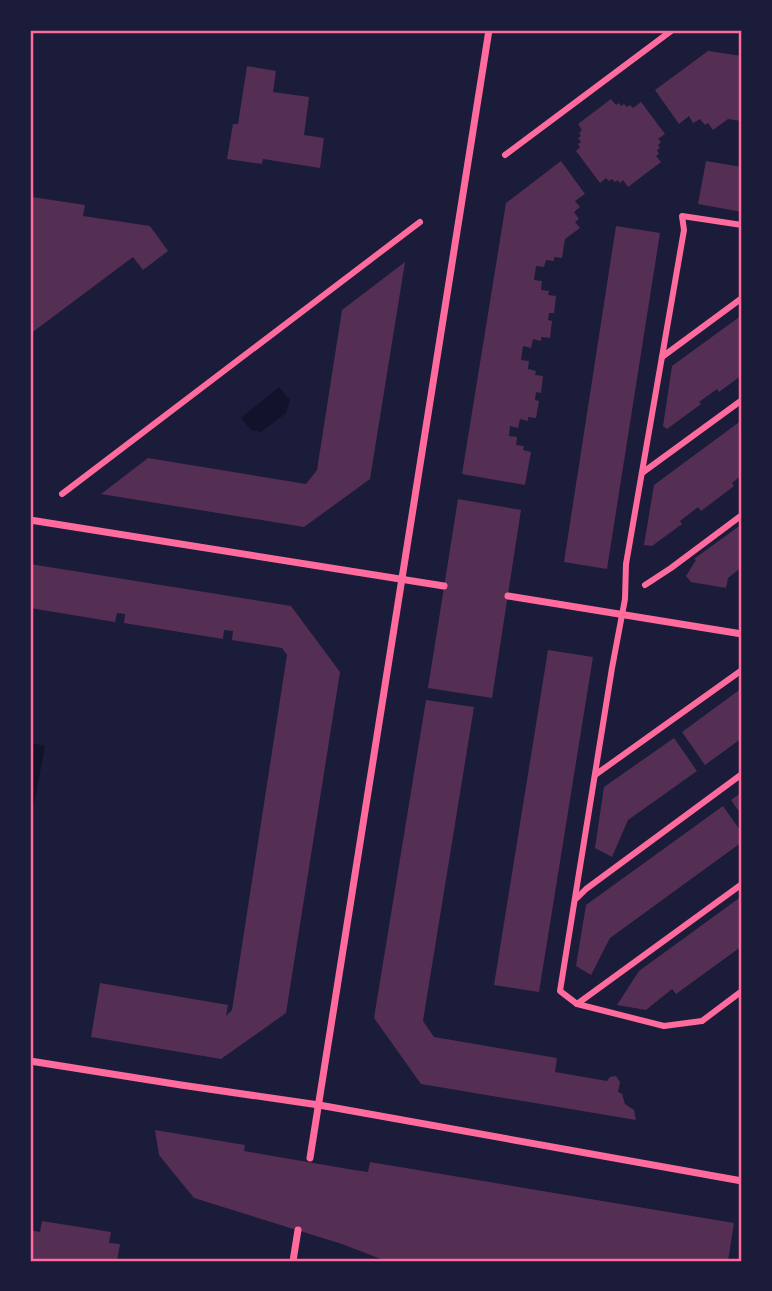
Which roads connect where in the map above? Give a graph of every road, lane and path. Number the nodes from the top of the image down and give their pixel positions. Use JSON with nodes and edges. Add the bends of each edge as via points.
{"nodes":[{"id":1,"x":489,"y":30,"type":"edge"},
{"id":2,"x":671,"y":31,"type":"edge"},
{"id":3,"x":505,"y":155,"type":"dead end"},
{"id":4,"x":420,"y":222,"type":"dead end"},
{"id":5,"x":742,"y":225,"type":"edge"},
{"id":6,"x":742,"y":298,"type":"edge"},
{"id":7,"x":662,"y":357,"type":"junction"},
{"id":8,"x":742,"y":400,"type":"edge"},
{"id":9,"x":642,"y":472,"type":"junction"},
{"id":10,"x":62,"y":494,"type":"dead end"},
{"id":11,"x":742,"y":515,"type":"edge"},
{"id":12,"x":30,"y":520,"type":"edge"},
{"id":13,"x":402,"y":580,"type":"junction"},
{"id":14,"x":645,"y":585,"type":"dead end"},
{"id":15,"x":444,"y":586,"type":"dead end"},
{"id":16,"x":508,"y":596,"type":"dead end"},
{"id":17,"x":622,"y":614,"type":"junction"},
{"id":18,"x":742,"y":634,"type":"edge"},
{"id":19,"x":742,"y":670,"type":"edge"},
{"id":20,"x":742,"y":774,"type":"edge"},
{"id":21,"x":595,"y":775,"type":"junction"},
{"id":22,"x":742,"y":884,"type":"edge"},
{"id":23,"x":575,"y":900,"type":"junction"},
{"id":24,"x":742,"y":991,"type":"edge"},
{"id":25,"x":577,"y":1004,"type":"junction"},
{"id":26,"x":30,"y":1061,"type":"edge"},
{"id":27,"x":319,"y":1105,"type":"junction"},
{"id":28,"x":310,"y":1158,"type":"dead end"},
{"id":29,"x":742,"y":1181,"type":"edge"},
{"id":30,"x":298,"y":1230,"type":"dead end"},
{"id":31,"x":293,"y":1261,"type":"edge"}],
"edges":[{"from":1,"to":13,"type":"street"},
{"from":2,"to":3,"type":"street"},
{"from":4,"to":10,"type":"street"},
{"from":5,"to":7,"type":"street","via":[[681,216],[684,230]]},
{"from":6,"to":7,"type":"street"},
{"from":7,"to":9,"type":"street"},
{"from":8,"to":9,"type":"street"},
{"from":9,"to":17,"type":"street"},
{"from":11,"to":14,"type":"street"},
{"from":12,"to":13,"type":"street"},
{"from":13,"to":15,"type":"street"},
{"from":13,"to":27,"type":"street"},
{"from":16,"to":17,"type":"street"},
{"from":17,"to":18,"type":"street"},
{"from":17,"to":21,"type":"street"},
{"from":19,"to":21,"type":"street"},
{"from":20,"to":23,"type":"street"},
{"from":21,"to":23,"type":"street"},
{"from":22,"to":25,"type":"street"},
{"from":23,"to":25,"type":"street","via":[[560,990]]},
{"from":24,"to":25,"type":"street","via":[[702,1021],[664,1027]]},
{"from":26,"to":27,"type":"street"},
{"from":27,"to":28,"type":"street"},
{"from":27,"to":29,"type":"street"},
{"from":30,"to":31,"type":"street"}]}
